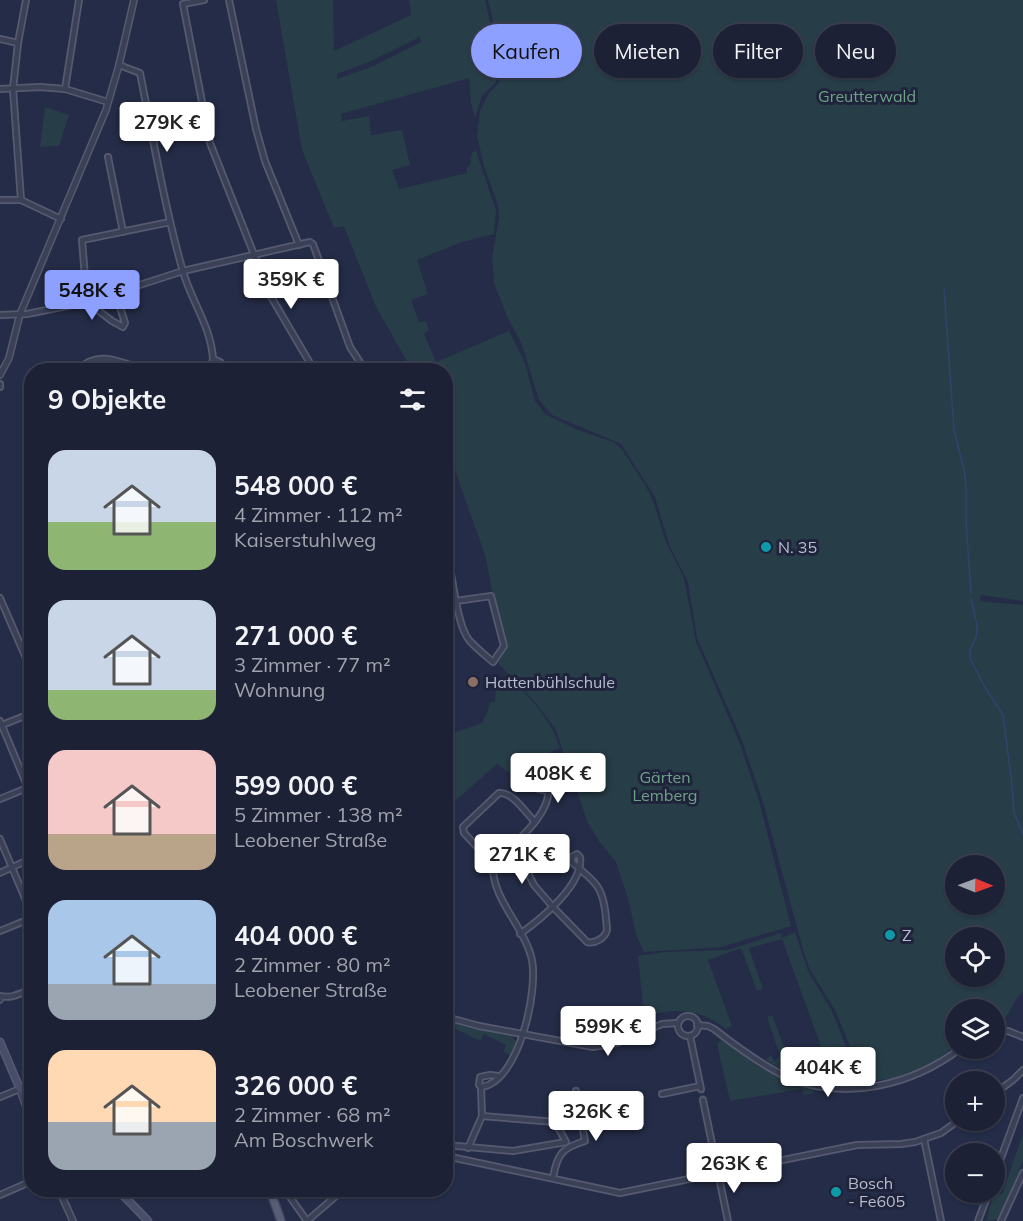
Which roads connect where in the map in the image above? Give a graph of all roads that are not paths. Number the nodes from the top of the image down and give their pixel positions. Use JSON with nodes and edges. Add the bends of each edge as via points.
{"nodes":[{"id":1,"x":26,"y":0,"type":"edge"},
{"id":2,"x":79,"y":0,"type":"edge"},
{"id":3,"x":134,"y":0,"type":"edge"},
{"id":4,"x":204,"y":0,"type":"edge"},
{"id":5,"x":229,"y":0,"type":"edge"},
{"id":6,"x":0,"y":39,"type":"edge"},
{"id":7,"x":18,"y":43,"type":"junction"},
{"id":8,"x":119,"y":65,"type":"junction"},
{"id":9,"x":13,"y":89,"type":"junction"},
{"id":10,"x":65,"y":89,"type":"junction"},
{"id":11,"x":0,"y":90,"type":"edge"},
{"id":12,"x":108,"y":102,"type":"junction"},
{"id":13,"x":108,"y":157,"type":"dead end"},
{"id":14,"x":0,"y":200,"type":"edge"},
{"id":15,"x":21,"y":200,"type":"junction"},
{"id":16,"x":61,"y":219,"type":"junction"},
{"id":17,"x":170,"y":222,"type":"junction"},
{"id":18,"x":123,"y":232,"type":"junction"},
{"id":19,"x":299,"y":245,"type":"junction"},
{"id":20,"x":254,"y":256,"type":"junction"},
{"id":21,"x":183,"y":272,"type":"junction"},
{"id":22,"x":116,"y":294,"type":"junction"},
{"id":23,"x":87,"y":302,"type":"junction"},
{"id":24,"x":20,"y":314,"type":"junction"},
{"id":25,"x":0,"y":315,"type":"edge"},
{"id":26,"x":213,"y":359,"type":"junction"},
{"id":27,"x":87,"y":363,"type":"edge"},
{"id":28,"x":124,"y":363,"type":"edge"},
{"id":29,"x":212,"y":363,"type":"edge"},
{"id":30,"x":221,"y":363,"type":"edge"},
{"id":31,"x":310,"y":363,"type":"edge"},
{"id":32,"x":360,"y":363,"type":"edge"},
{"id":33,"x":0,"y":375,"type":"edge"},
{"id":34,"x":453,"y":579,"type":"edge"},
{"id":35,"x":0,"y":598,"type":"edge"},
{"id":36,"x":456,"y":601,"type":"junction"},
{"id":37,"x":24,"y":654,"type":"edge"},
{"id":38,"x":24,"y":715,"type":"edge"},
{"id":39,"x":1,"y":723,"type":"edge"},
{"id":40,"x":24,"y":774,"type":"edge"},
{"id":41,"x":24,"y":789,"type":"edge"},
{"id":42,"x":548,"y":791,"type":"dead end"},
{"id":43,"x":0,"y":799,"type":"edge"},
{"id":44,"x":535,"y":822,"type":"junction"},
{"id":45,"x":0,"y":839,"type":"edge"},
{"id":46,"x":508,"y":849,"type":"junction"},
{"id":47,"x":24,"y":862,"type":"edge"},
{"id":48,"x":493,"y":864,"type":"junction"},
{"id":49,"x":12,"y":867,"type":"junction"},
{"id":50,"x":0,"y":873,"type":"edge"},
{"id":51,"x":24,"y":896,"type":"edge"},
{"id":52,"x":553,"y":907,"type":"junction"},
{"id":53,"x":24,"y":920,"type":"edge"},
{"id":54,"x":0,"y":931,"type":"edge"},
{"id":55,"x":520,"y":934,"type":"junction"},
{"id":56,"x":24,"y":992,"type":"edge"},
{"id":57,"x":0,"y":999,"type":"edge"},
{"id":58,"x":453,"y":1019,"type":"edge"},
{"id":59,"x":678,"y":1023,"type":"junction"},
{"id":60,"x":698,"y":1025,"type":"junction"},
{"id":61,"x":1005,"y":1031,"type":"edge"},
{"id":62,"x":523,"y":1034,"type":"junction"},
{"id":63,"x":690,"y":1036,"type":"junction"},
{"id":64,"x":1023,"y":1037,"type":"edge"},
{"id":65,"x":0,"y":1042,"type":"edge"},
{"id":66,"x":945,"y":1059,"type":"edge"},
{"id":67,"x":1023,"y":1070,"type":"edge"},
{"id":68,"x":499,"y":1076,"type":"junction"},
{"id":69,"x":491,"y":1086,"type":"junction"},
{"id":70,"x":1005,"y":1086,"type":"edge"},
{"id":71,"x":24,"y":1087,"type":"edge"},
{"id":72,"x":481,"y":1088,"type":"junction"},
{"id":73,"x":20,"y":1089,"type":"junction"},
{"id":74,"x":576,"y":1091,"type":"dead end"},
{"id":75,"x":24,"y":1093,"type":"edge"},
{"id":76,"x":662,"y":1094,"type":"dead end"},
{"id":77,"x":0,"y":1097,"type":"edge"},
{"id":78,"x":1023,"y":1098,"type":"edge"},
{"id":79,"x":24,"y":1100,"type":"edge"},
{"id":80,"x":703,"y":1101,"type":"tunnel mouth"},
{"id":81,"x":483,"y":1103,"type":"junction"},
{"id":82,"x":482,"y":1116,"type":"junction"},
{"id":83,"x":945,"y":1130,"type":"edge"},
{"id":84,"x":924,"y":1140,"type":"junction"},
{"id":85,"x":453,"y":1146,"type":"edge"},
{"id":86,"x":1005,"y":1147,"type":"edge"},
{"id":87,"x":468,"y":1148,"type":"junction"},
{"id":88,"x":453,"y":1157,"type":"edge"},
{"id":89,"x":718,"y":1172,"type":"junction"},
{"id":90,"x":1023,"y":1173,"type":"edge"},
{"id":91,"x":553,"y":1178,"type":"junction"},
{"id":92,"x":24,"y":1185,"type":"edge"},
{"id":93,"x":0,"y":1196,"type":"edge"},
{"id":94,"x":62,"y":1197,"type":"edge"},
{"id":95,"x":125,"y":1197,"type":"edge"},
{"id":96,"x":272,"y":1197,"type":"edge"},
{"id":97,"x":290,"y":1197,"type":"edge"},
{"id":98,"x":335,"y":1197,"type":"edge"},
{"id":99,"x":985,"y":1203,"type":"edge"},
{"id":100,"x":73,"y":1221,"type":"edge"},
{"id":101,"x":148,"y":1221,"type":"edge"},
{"id":102,"x":281,"y":1221,"type":"edge"},
{"id":103,"x":307,"y":1221,"type":"edge"},
{"id":104,"x":728,"y":1221,"type":"edge"},
{"id":105,"x":941,"y":1221,"type":"edge"},
{"id":106,"x":978,"y":1221,"type":"edge"},
{"id":107,"x":1001,"y":1221,"type":"edge"}],
"edges":[{"from":1,"to":7,"type":"street"},
{"from":2,"to":10,"type":"street"},
{"from":3,"to":8,"type":"street"},
{"from":4,"to":20,"type":"street","via":[[183,4],[210,143]]},
{"from":5,"to":19,"type":"street","via":[[258,137]]},
{"from":6,"to":7,"type":"street"},
{"from":7,"to":9,"type":"street"},
{"from":8,"to":12,"type":"street"},
{"from":8,"to":17,"type":"street","via":[[140,73]]},
{"from":9,"to":10,"type":"street"},
{"from":9,"to":11,"type":"street"},
{"from":9,"to":15,"type":"street"},
{"from":10,"to":12,"type":"street"},
{"from":12,"to":16,"type":"street"},
{"from":13,"to":18,"type":"street"},
{"from":14,"to":15,"type":"street"},
{"from":15,"to":16,"type":"street"},
{"from":16,"to":24,"type":"street"},
{"from":17,"to":18,"type":"street"},
{"from":17,"to":21,"type":"street"},
{"from":18,"to":23,"type":"street","via":[[81,240]]},
{"from":19,"to":20,"type":"street"},
{"from":19,"to":32,"type":"street","via":[[313,244]]},
{"from":20,"to":21,"type":"street"},
{"from":20,"to":31,"type":"street","via":[[270,295]]},
{"from":21,"to":22,"type":"street"},
{"from":21,"to":26,"type":"street","via":[[212,342]]},
{"from":22,"to":23,"type":"street"},
{"from":22,"to":23,"type":"street","via":[[123,327]]},
{"from":23,"to":24,"type":"street"},
{"from":24,"to":25,"type":"street"},
{"from":24,"to":33,"type":"street","via":[[9,358]]},
{"from":26,"to":29,"type":"street"},
{"from":26,"to":30,"type":"street"},
{"from":27,"to":28,"type":"street","via":[[106,357]]},
{"from":34,"to":36,"type":"street"},
{"from":35,"to":37,"type":"street"},
{"from":36,"to":36,"type":"street","via":[[468,639],[493,662],[504,646],[491,596]]},
{"from":38,"to":39,"type":"street"},
{"from":39,"to":40,"type":"street"},
{"from":41,"to":43,"type":"street"},
{"from":42,"to":44,"type":"street","via":[[545,808]]},
{"from":44,"to":46,"type":"street"},
{"from":44,"to":48,"type":"street","via":[[510,796],[499,793],[463,827],[464,833]]},
{"from":45,"to":49,"type":"street"},
{"from":46,"to":48,"type":"street"},
{"from":46,"to":52,"type":"street"},
{"from":47,"to":49,"type":"street"},
{"from":48,"to":55,"type":"street","via":[[497,889]]},
{"from":49,"to":50,"type":"street"},
{"from":49,"to":51,"type":"street"},
{"from":52,"to":52,"type":"street","via":[[580,870],[601,893],[606,935],[596,942],[587,942]]},
{"from":52,"to":55,"type":"street"},
{"from":53,"to":54,"type":"street"},
{"from":55,"to":62,"type":"street","via":[[534,969]]},
{"from":56,"to":57,"type":"street"},
{"from":58,"to":62,"type":"street"},
{"from":59,"to":60,"type":"street","via":[[689,1016]]},
{"from":59,"to":62,"type":"street","via":[[662,1024],[600,1047]]},
{"from":59,"to":63,"type":"street","via":[[681,1033]]},
{"from":60,"to":63,"type":"street"},
{"from":60,"to":66,"type":"street","via":[[714,1029],[762,1064],[815,1085],[874,1087],[903,1080]]},
{"from":61,"to":64,"type":"street"},
{"from":62,"to":68,"type":"street","via":[[513,1062]]},
{"from":63,"to":76,"type":"street","via":[[700,1088]]},
{"from":65,"to":73,"type":"main road"},
{"from":67,"to":70,"type":"street"},
{"from":68,"to":69,"type":"street"},
{"from":68,"to":72,"type":"street","via":[[480,1077]]},
{"from":69,"to":72,"type":"street"},
{"from":69,"to":81,"type":"street"},
{"from":71,"to":73,"type":"street"},
{"from":72,"to":81,"type":"street"},
{"from":73,"to":75,"type":"main road"},
{"from":73,"to":77,"type":"street"},
{"from":73,"to":79,"type":"street"},
{"from":74,"to":91,"type":"street","via":[[585,1141],[563,1150]]},
{"from":78,"to":86,"type":"street"},
{"from":80,"to":89,"type":"street"},
{"from":81,"to":82,"type":"street"},
{"from":82,"to":87,"type":"street"},
{"from":82,"to":87,"type":"street","via":[[555,1122],[566,1142],[513,1151]]},
{"from":83,"to":84,"type":"street"},
{"from":84,"to":89,"type":"street","via":[[857,1145]]},
{"from":84,"to":105,"type":"street"},
{"from":85,"to":87,"type":"street"},
{"from":88,"to":91,"type":"street"},
{"from":89,"to":91,"type":"street","via":[[620,1193]]},
{"from":89,"to":104,"type":"street"},
{"from":90,"to":107,"type":"street"},
{"from":92,"to":93,"type":"street"},
{"from":94,"to":100,"type":"street"},
{"from":95,"to":101,"type":"main road"},
{"from":96,"to":102,"type":"main road"},
{"from":97,"to":103,"type":"street"},
{"from":98,"to":103,"type":"street"},
{"from":99,"to":106,"type":"street"}]}
